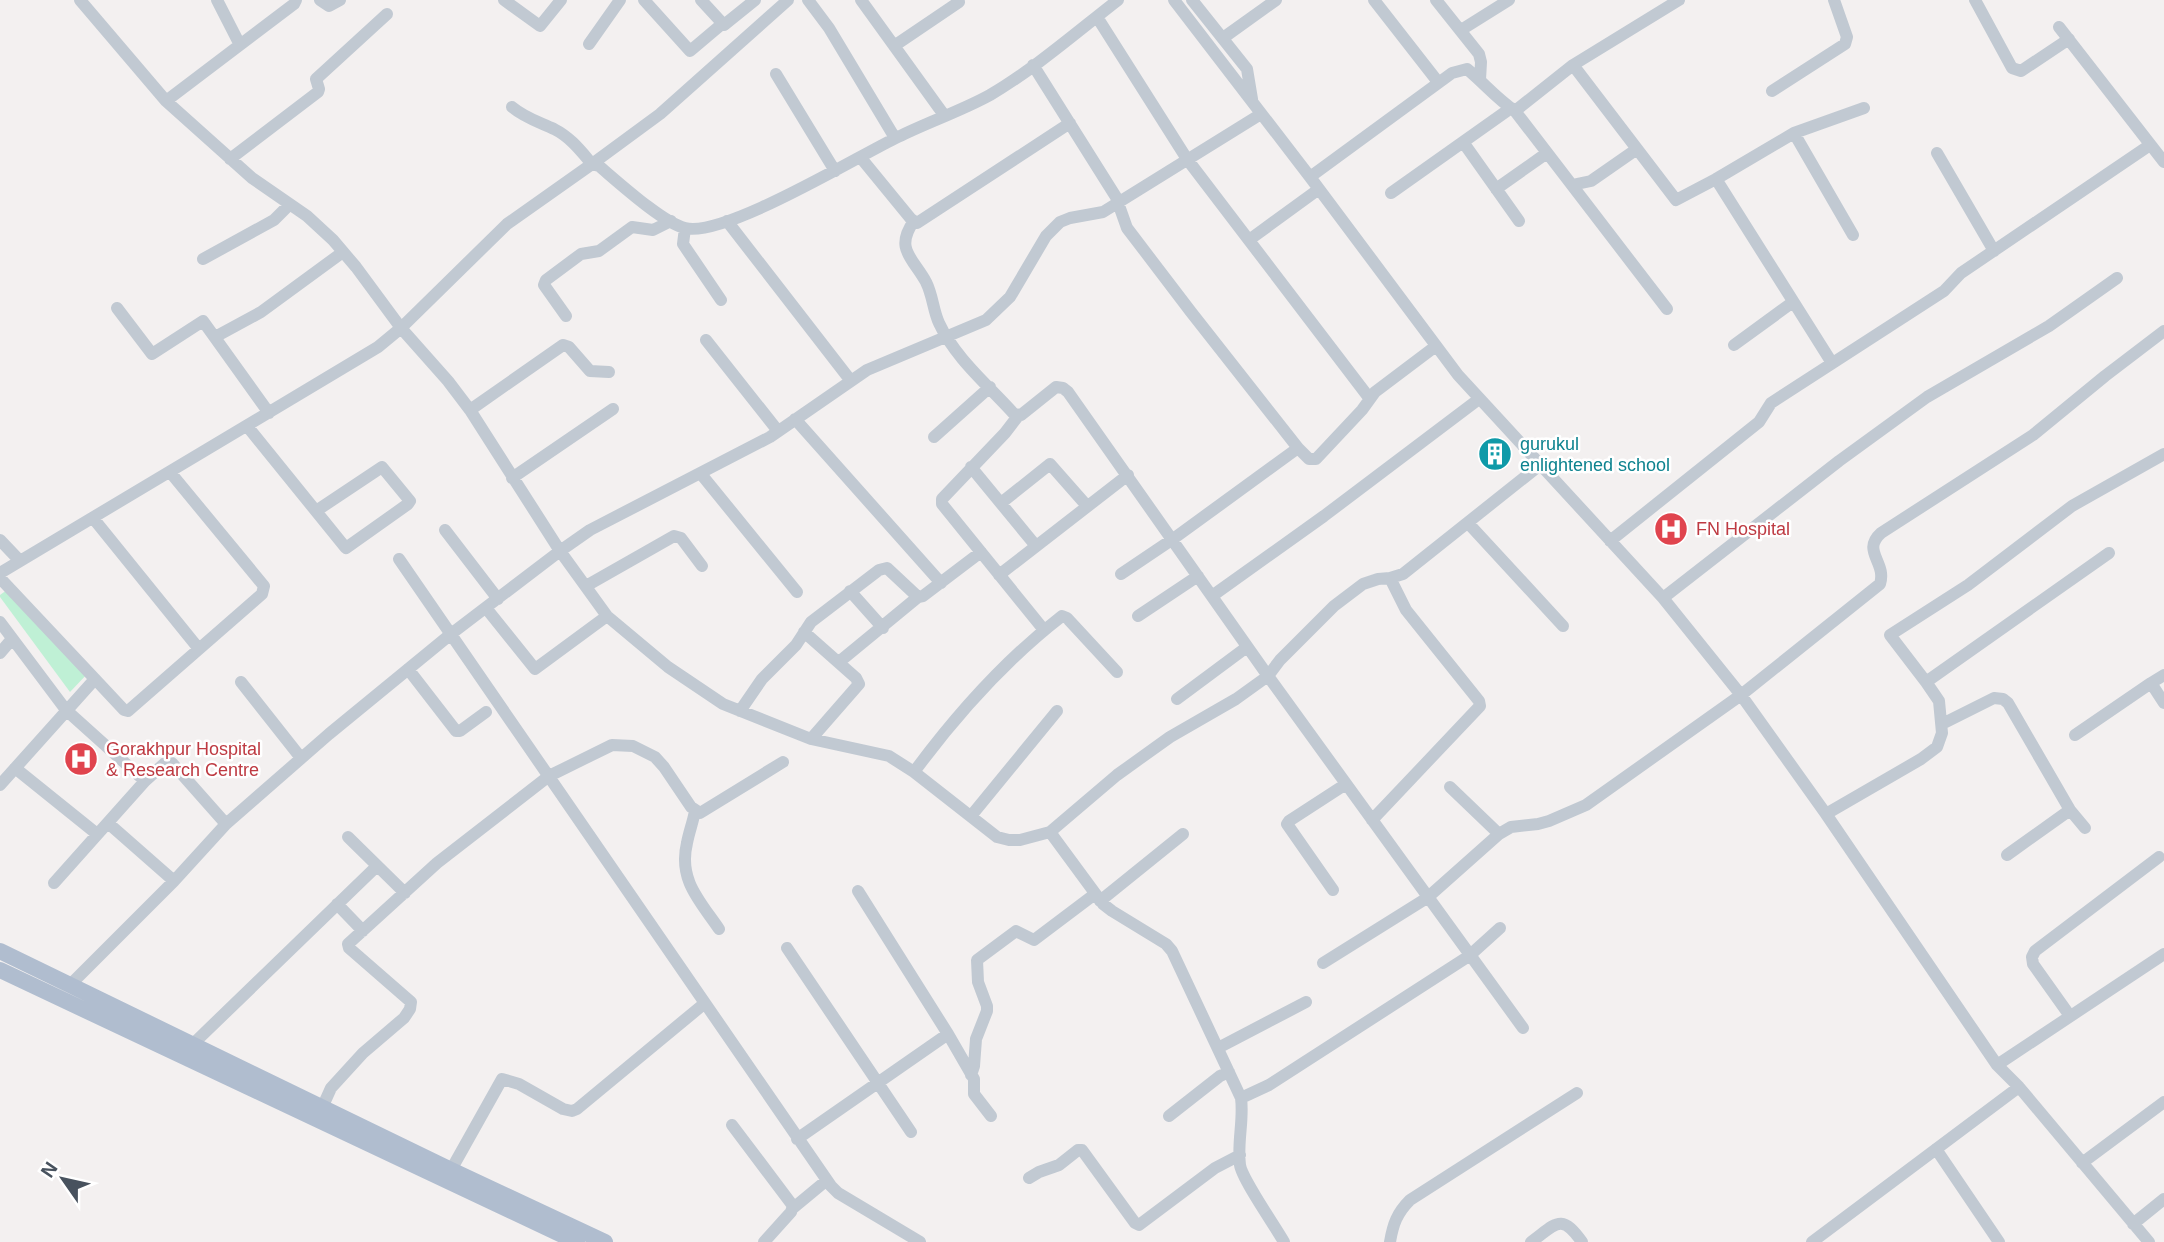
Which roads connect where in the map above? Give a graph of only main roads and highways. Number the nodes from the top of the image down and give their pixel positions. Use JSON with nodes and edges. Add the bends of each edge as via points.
{"nodes":[{"id":1,"x":0,"y":951,"type":"edge"},
{"id":2,"x":0,"y":970,"type":"edge"},
{"id":3,"x":576,"y":1242,"type":"edge"},
{"id":4,"x":605,"y":1242,"type":"edge"}],
"edges":[{"from":1,"to":4,"type":"main road"},
{"from":2,"to":3,"type":"main road"}]}
